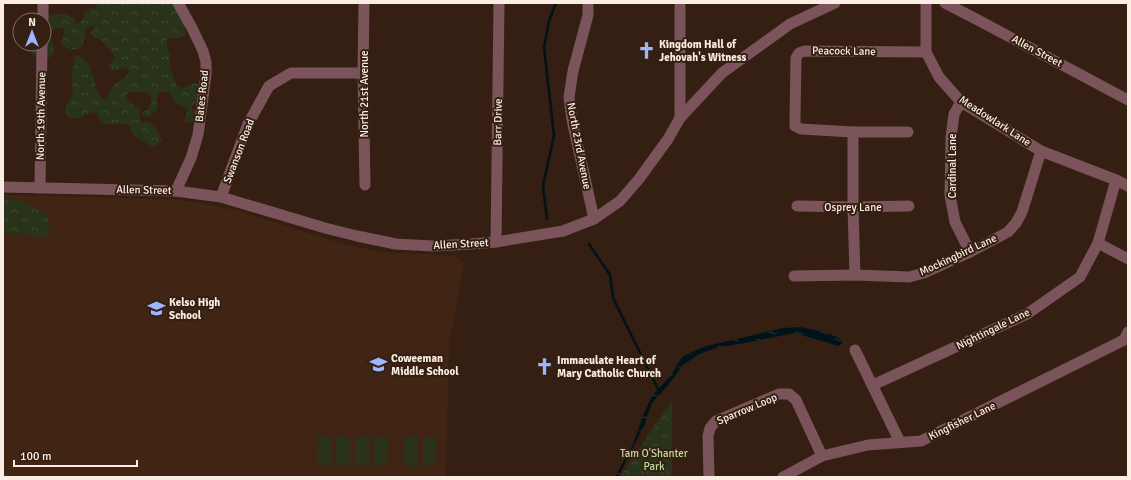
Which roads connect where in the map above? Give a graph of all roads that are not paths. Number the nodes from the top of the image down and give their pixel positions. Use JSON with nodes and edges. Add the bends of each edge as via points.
{"nodes":[{"id":1,"x":178,"y":3,"type":"edge"},
{"id":2,"x":364,"y":3,"type":"edge"},
{"id":3,"x":499,"y":3,"type":"edge"},
{"id":4,"x":588,"y":3,"type":"edge"},
{"id":5,"x":680,"y":3,"type":"edge"},
{"id":6,"x":835,"y":3,"type":"edge"},
{"id":7,"x":926,"y":3,"type":"edge"},
{"id":8,"x":945,"y":3,"type":"edge"},
{"id":9,"x":42,"y":52,"type":"edge"},
{"id":10,"x":926,"y":52,"type":"junction"},
{"id":11,"x":364,"y":73,"type":"junction"},
{"id":12,"x":1128,"y":100,"type":"edge"},
{"id":13,"x":961,"y":102,"type":"junction"},
{"id":14,"x":680,"y":118,"type":"junction"},
{"id":15,"x":853,"y":132,"type":"junction"},
{"id":16,"x":908,"y":132,"type":"dead end"},
{"id":17,"x":1041,"y":151,"type":"junction"},
{"id":18,"x":1116,"y":180,"type":"junction"},
{"id":19,"x":365,"y":185,"type":"dead end"},
{"id":20,"x":1128,"y":186,"type":"edge"},
{"id":21,"x":3,"y":187,"type":"edge"},
{"id":22,"x":40,"y":188,"type":"junction"},
{"id":23,"x":176,"y":191,"type":"junction"},
{"id":24,"x":221,"y":197,"type":"junction"},
{"id":25,"x":797,"y":206,"type":"dead end"},
{"id":26,"x":909,"y":206,"type":"dead end"},
{"id":27,"x":853,"y":207,"type":"junction"},
{"id":28,"x":594,"y":219,"type":"junction"},
{"id":29,"x":496,"y":242,"type":"junction"},
{"id":30,"x":1098,"y":243,"type":"junction"},
{"id":31,"x":970,"y":252,"type":"junction"},
{"id":32,"x":1128,"y":259,"type":"edge"},
{"id":33,"x":855,"y":275,"type":"junction"},
{"id":34,"x":794,"y":276,"type":"dead end"},
{"id":35,"x":1128,"y":332,"type":"edge"},
{"id":36,"x":855,"y":350,"type":"dead end"},
{"id":37,"x":873,"y":385,"type":"junction"},
{"id":38,"x":900,"y":442,"type":"junction"},
{"id":39,"x":822,"y":456,"type":"junction"},
{"id":40,"x":708,"y":477,"type":"edge"},
{"id":41,"x":783,"y":477,"type":"edge"}],
"edges":[{"from":1,"to":23,"type":"street","name":"Bates Road","via":[[203,51],[206,74],[198,135]]},
{"from":2,"to":11,"type":"street","name":"North 21st Avenue"},
{"from":3,"to":29,"type":"street","name":"Barr Drive"},
{"from":4,"to":28,"type":"street","name":"North 23rd Avenue","via":[[588,16],[569,97]]},
{"from":5,"to":14,"type":"street"},
{"from":6,"to":14,"type":"street","name":"Allen Street","via":[[790,24],[722,73]]},
{"from":7,"to":10,"type":"street","name":"Meadowlark Lane"},
{"from":8,"to":12,"type":"street","name":"Allen Street"},
{"from":9,"to":22,"type":"street","name":"North 19th Avenue"},
{"from":10,"to":13,"type":"street","name":"Meadowlark Lane","via":[[939,78]]},
{"from":10,"to":15,"type":"street","name":"Peacock Lane","via":[[799,53],[796,58],[796,126],[801,129]]},
{"from":11,"to":19,"type":"street","name":"North 21st Avenue"},
{"from":11,"to":24,"type":"street","name":"Swanson Road","via":[[291,73],[269,86],[248,124]]},
{"from":13,"to":17,"type":"street","name":"Meadowlark Lane"},
{"from":13,"to":31,"type":"street","name":"Cardinal Lane","via":[[954,114],[951,138],[950,196],[955,222]]},
{"from":14,"to":28,"type":"street","name":"Allen Street","via":[[639,179],[620,201]]},
{"from":15,"to":16,"type":"street","name":"Peacock Lane"},
{"from":15,"to":27,"type":"street"},
{"from":17,"to":18,"type":"street","name":"Meadowlark Lane"},
{"from":17,"to":31,"type":"street","name":"Mockingbird Lane","via":[[1022,212],[1016,223],[1008,232]]},
{"from":18,"to":20,"type":"street","name":"Meadowlark Lane"},
{"from":18,"to":30,"type":"street","name":"Nightingale Lane"},
{"from":21,"to":22,"type":"street","name":"Allen Street"},
{"from":22,"to":23,"type":"street","name":"Allen Street"},
{"from":23,"to":24,"type":"street","name":"Allen Street"},
{"from":24,"to":29,"type":"street","name":"Allen Street","via":[[325,228],[396,244],[433,246]]},
{"from":25,"to":27,"type":"street","name":"Osprey Lane"},
{"from":26,"to":27,"type":"street","name":"Osprey Lane"},
{"from":27,"to":33,"type":"street"},
{"from":28,"to":29,"type":"street","name":"Allen Street","via":[[563,231]]},
{"from":30,"to":32,"type":"street"},
{"from":30,"to":37,"type":"street","name":"Nightingale Lane","via":[[1080,277],[1027,314]]},
{"from":31,"to":33,"type":"street","name":"Mockingbird Lane","via":[[909,277]]},
{"from":33,"to":34,"type":"street","name":"Mockingbird Lane"},
{"from":35,"to":38,"type":"street","name":"Kingfisher Lane","via":[[1124,340],[922,441]]},
{"from":36,"to":37,"type":"street"},
{"from":37,"to":38,"type":"street"},
{"from":38,"to":39,"type":"street","name":"Kingfisher Lane","via":[[868,445]]},
{"from":39,"to":40,"type":"street","name":"Sparrow Loop","via":[[796,400],[789,394],[779,394],[716,421],[710,428]]},
{"from":39,"to":41,"type":"street","name":"Kingfisher Lane"}]}
